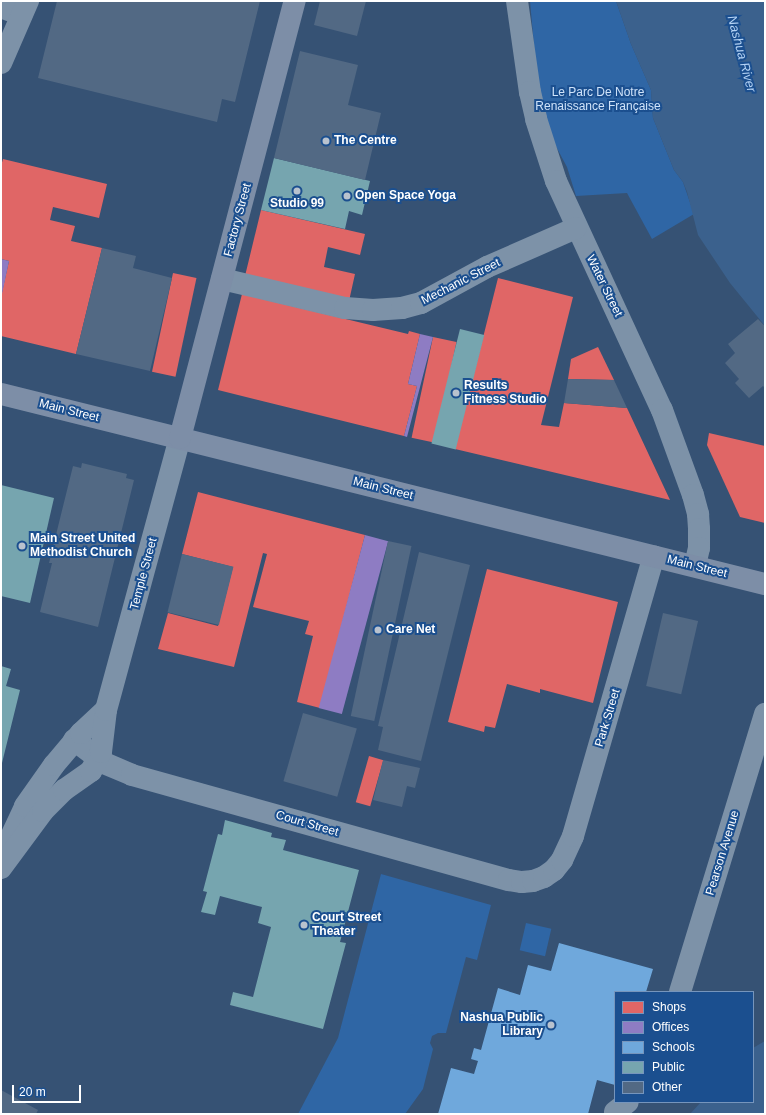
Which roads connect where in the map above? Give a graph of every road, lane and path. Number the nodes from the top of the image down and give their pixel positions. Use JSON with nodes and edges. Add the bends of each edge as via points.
{"nodes":[{"id":1,"x":295,"y":1,"type":"edge"},
{"id":2,"x":517,"y":1,"type":"edge"},
{"id":3,"x":1,"y":7,"type":"edge"},
{"id":4,"x":25,"y":8,"type":"edge"},
{"id":5,"x":1,"y":63,"type":"edge"},
{"id":6,"x":576,"y":228,"type":"junction"},
{"id":7,"x":222,"y":279,"type":"junction"},
{"id":8,"x":1,"y":394,"type":"edge"},
{"id":9,"x":180,"y":438,"type":"junction"},
{"id":10,"x":654,"y":556,"type":"junction"},
{"id":11,"x":695,"y":566,"type":"junction"},
{"id":12,"x":765,"y":584,"type":"edge"},
{"id":13,"x":106,"y":710,"type":"junction"},
{"id":14,"x":765,"y":714,"type":"edge"},
{"id":15,"x":74,"y":740,"type":"junction"},
{"id":16,"x":98,"y":759,"type":"junction"},
{"id":17,"x":1,"y":861,"type":"edge"},
{"id":18,"x":1,"y":868,"type":"edge"},
{"id":19,"x":549,"y":875,"type":"joint"},
{"id":20,"x":680,"y":991,"type":"edge"}],
"edges":[{"from":1,"to":7,"type":"main road","name":"Factory Street"},
{"from":2,"to":6,"type":"street","name":"Water Street","via":[[526,70],[536,119],[556,181]]},
{"from":3,"to":4,"type":"street"},
{"from":4,"to":5,"type":"street"},
{"from":6,"to":7,"type":"street","name":"Mechanic Street","via":[[487,267],[421,303],[402,308],[344,308]]},
{"from":6,"to":11,"type":"street","name":"Water Street","via":[[662,410],[688,478],[699,520],[700,538]]},
{"from":7,"to":9,"type":"main road","name":"Factory Street"},
{"from":8,"to":9,"type":"main road","name":"Main Street"},
{"from":9,"to":10,"type":"main road","name":"Main Street"},
{"from":9,"to":13,"type":"street","name":"Temple Street"},
{"from":10,"to":11,"type":"main road","name":"Main Street"},
{"from":10,"to":19,"type":"street","name":"Park Street","via":[[573,836],[562,860]]},
{"from":11,"to":12,"type":"main road","name":"Main Street"},
{"from":13,"to":15,"type":"street"},
{"from":13,"to":16,"type":"street","name":"Temple Street","via":[[103,744]]},
{"from":14,"to":20,"type":"street","name":"Pearson Avenue"},
{"from":15,"to":16,"type":"street","name":"Court Street"},
{"from":15,"to":17,"type":"street","via":[[25,806]]},
{"from":16,"to":18,"type":"street","name":"Temple Street","via":[[91,771],[49,803]]},
{"from":16,"to":19,"type":"street","name":"Court Street","via":[[132,775],[509,880],[528,882]]}]}
